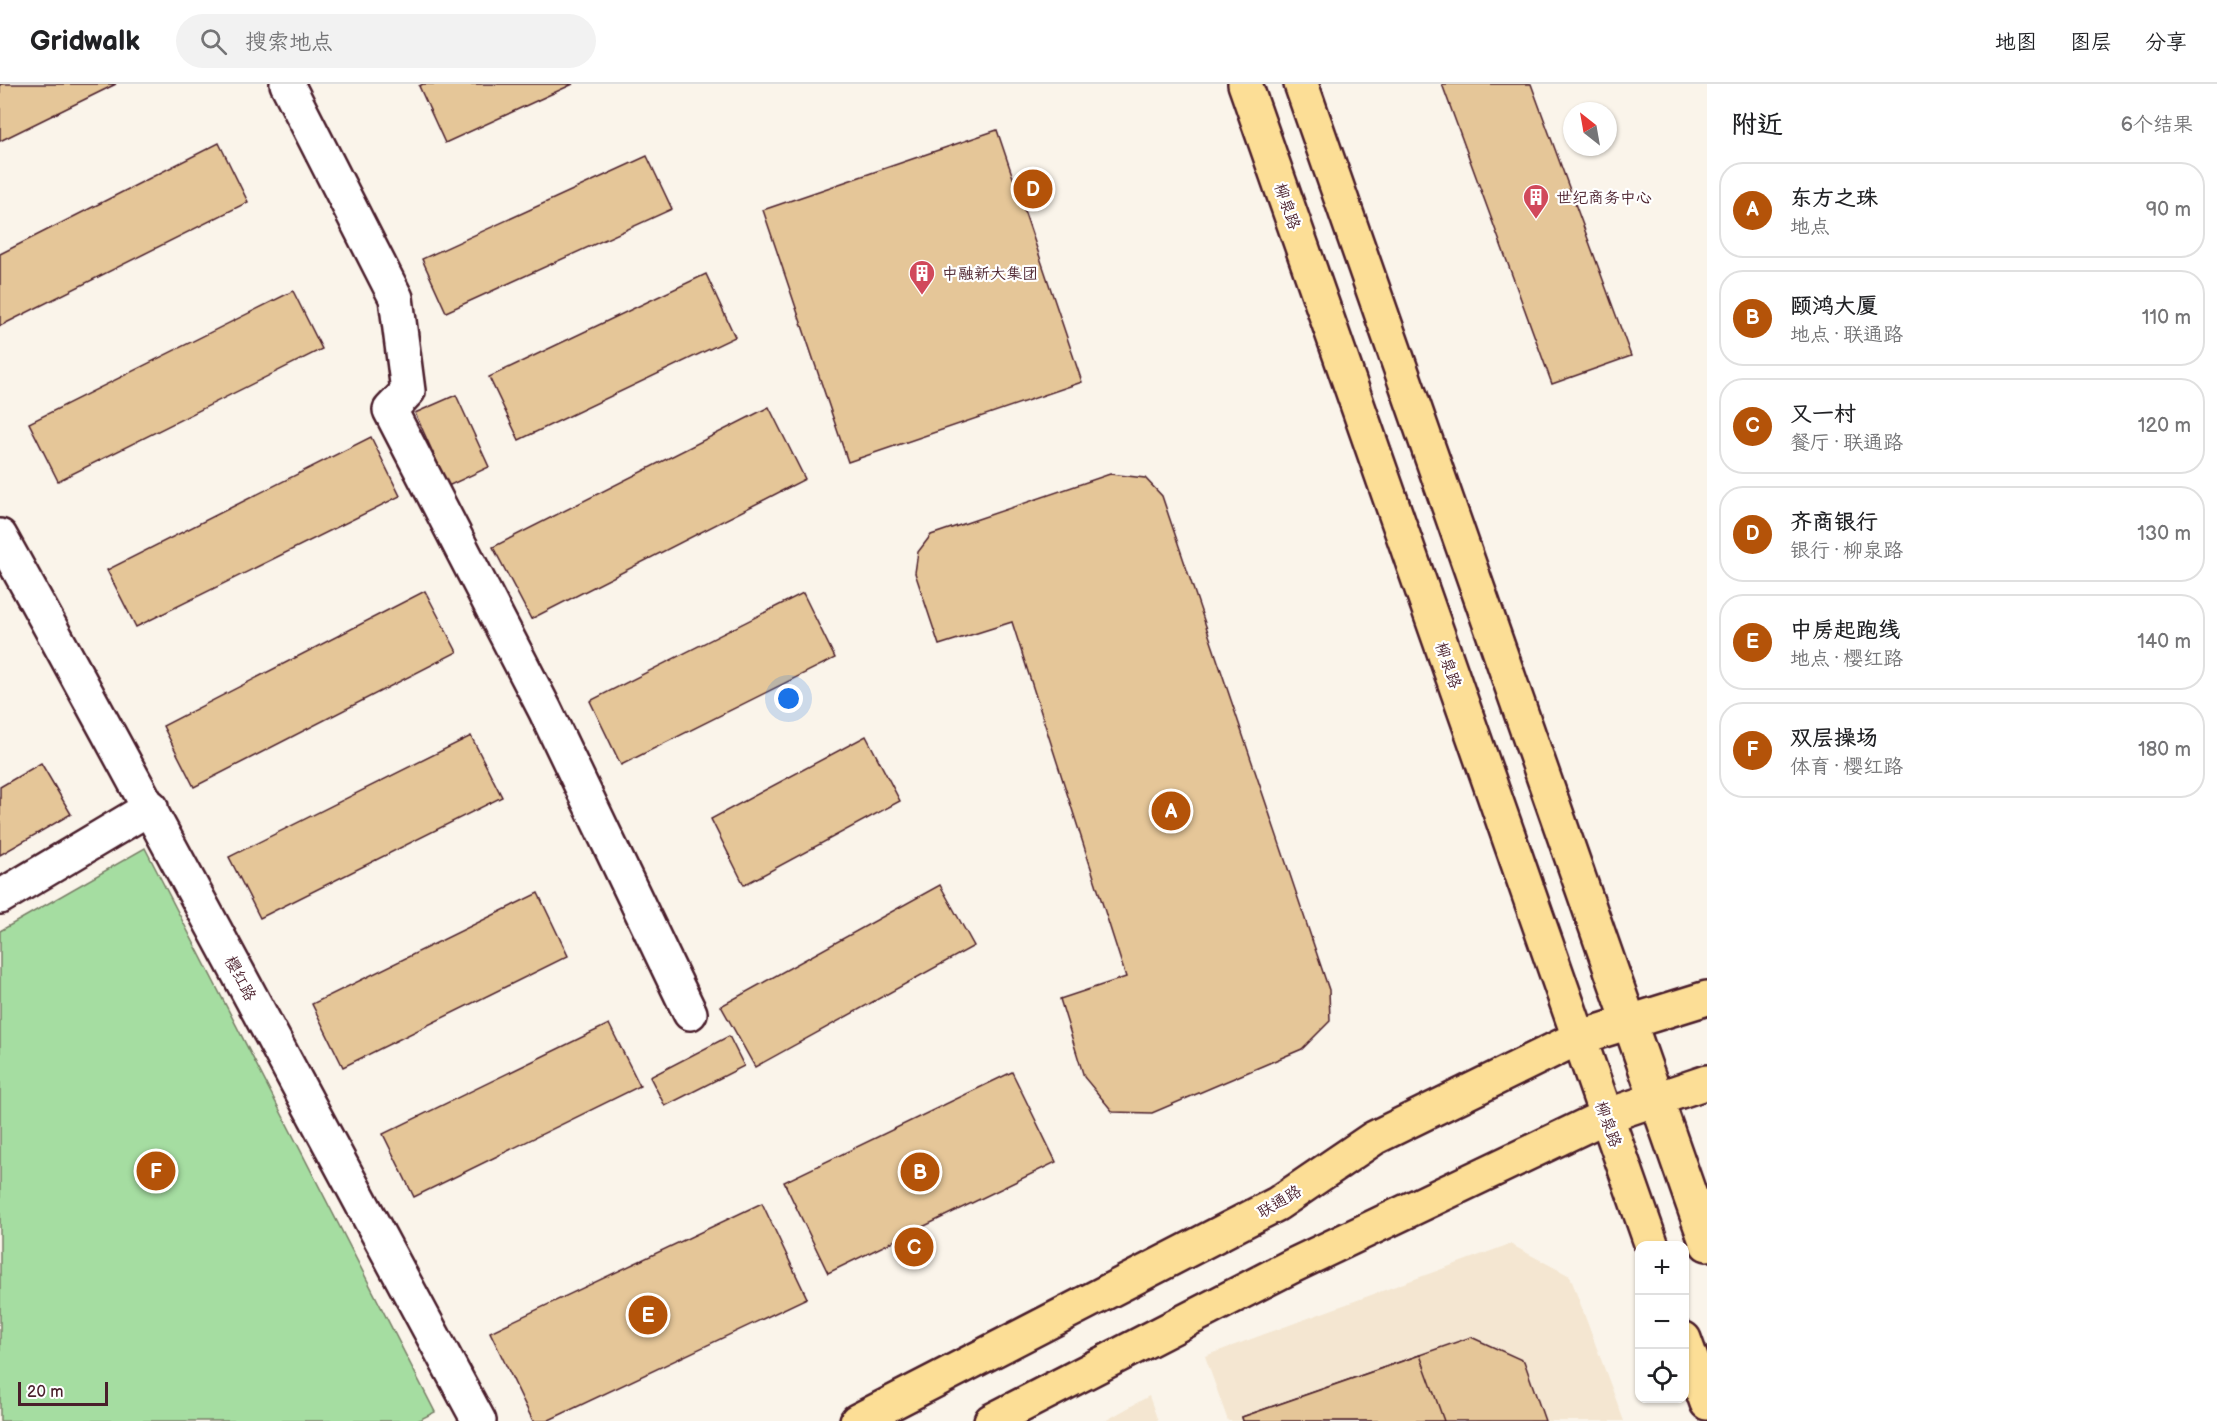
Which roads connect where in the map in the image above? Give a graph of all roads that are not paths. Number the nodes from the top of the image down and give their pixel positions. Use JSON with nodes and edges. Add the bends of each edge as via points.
{"nodes":[{"id":1,"x":287,"y":84,"type":"edge"},
{"id":2,"x":1245,"y":84,"type":"edge"},
{"id":3,"x":1301,"y":84,"type":"edge"},
{"id":4,"x":0,"y":536,"type":"edge"},
{"id":5,"x":151,"y":807,"type":"junction"},
{"id":6,"x":0,"y":897,"type":"edge"},
{"id":7,"x":1707,"y":998,"type":"edge"},
{"id":8,"x":690,"y":1013,"type":"dead end"},
{"id":9,"x":1630,"y":1021,"type":"junction"},
{"id":10,"x":1578,"y":1038,"type":"junction"},
{"id":11,"x":1707,"y":1082,"type":"edge"},
{"id":12,"x":1657,"y":1099,"type":"junction"},
{"id":13,"x":1606,"y":1116,"type":"junction"},
{"id":14,"x":1651,"y":1241,"type":"edge"},
{"id":15,"x":1707,"y":1244,"type":"edge"},
{"id":16,"x":1688,"y":1349,"type":"edge"},
{"id":17,"x":1707,"y":1403,"type":"edge"},
{"id":18,"x":479,"y":1421,"type":"edge"},
{"id":19,"x":857,"y":1421,"type":"edge"},
{"id":20,"x":991,"y":1421,"type":"edge"}],
"edges":[{"from":1,"to":8,"type":"street","via":[[396,298],[408,391],[390,410],[545,710]]},
{"from":2,"to":10,"type":"main road","name":"柳泉路"},
{"from":3,"to":9,"type":"main road"},
{"from":4,"to":5,"type":"street","name":"樱红路"},
{"from":5,"to":6,"type":"street"},
{"from":5,"to":18,"type":"street","name":"樱红路"},
{"from":7,"to":9,"type":"main road","name":"联通路"},
{"from":9,"to":10,"type":"main road","name":"联通路"},
{"from":9,"to":12,"type":"main road"},
{"from":10,"to":13,"type":"main road","name":"柳泉路"},
{"from":10,"to":19,"type":"main road","name":"联通路","via":[[1374,1138],[1277,1204]]},
{"from":11,"to":12,"type":"main road"},
{"from":12,"to":13,"type":"main road"},
{"from":12,"to":15,"type":"main road"},
{"from":13,"to":14,"type":"main road","name":"柳泉路"},
{"from":13,"to":20,"type":"main road","via":[[1292,1266]]},
{"from":16,"to":17,"type":"main road"}]}
